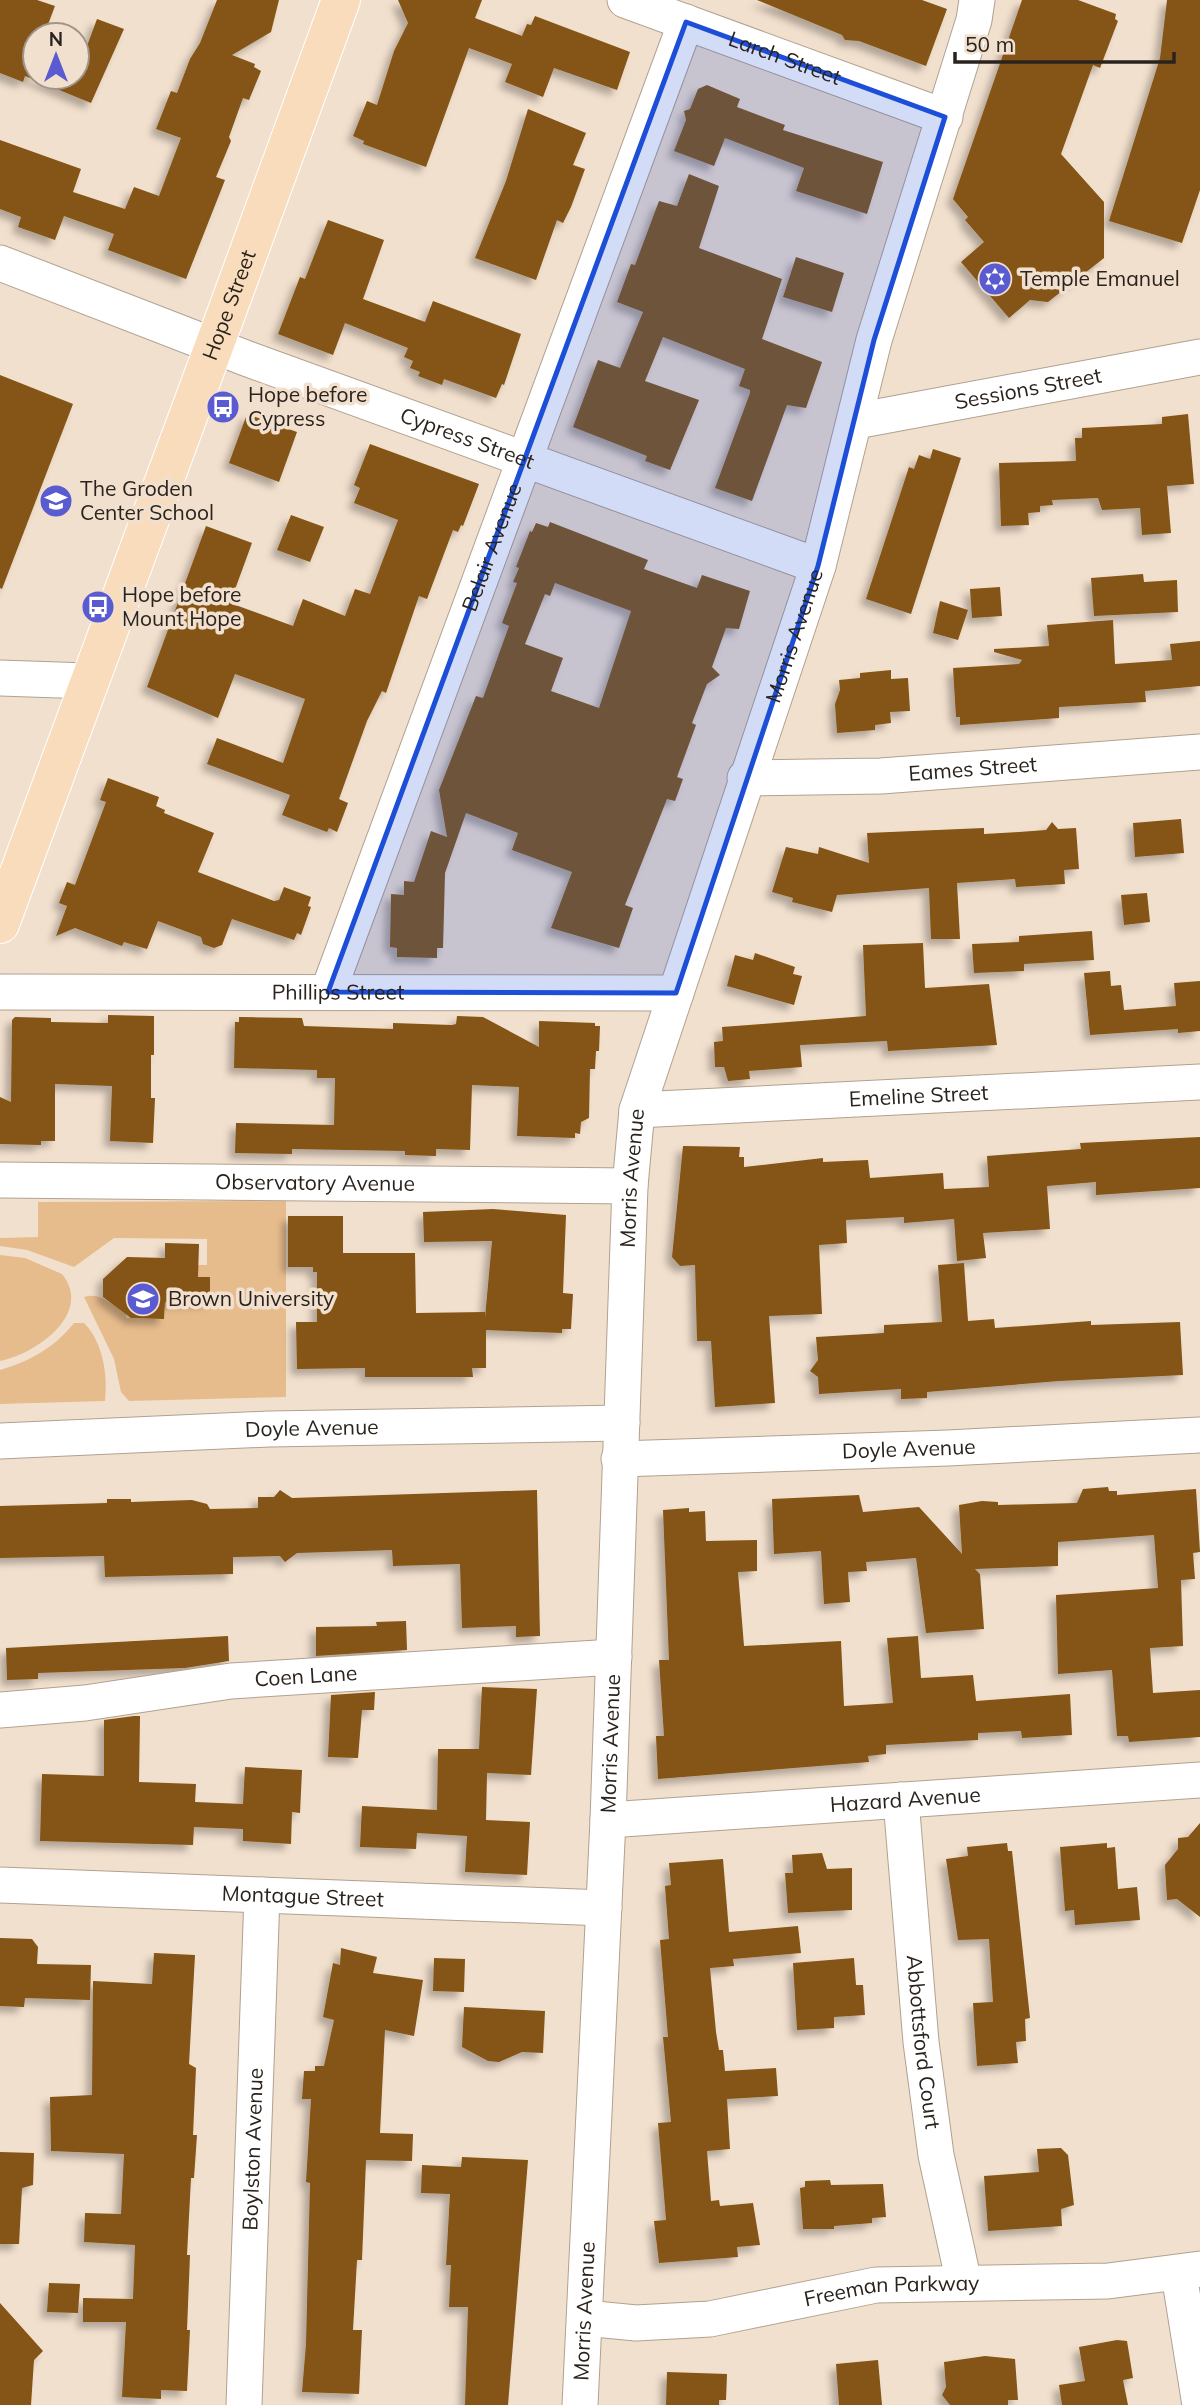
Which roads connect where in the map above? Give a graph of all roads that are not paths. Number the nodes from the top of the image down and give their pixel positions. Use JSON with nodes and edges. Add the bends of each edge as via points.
{"nodes":[{"id":1,"x":341,"y":0,"type":"edge"},
{"id":2,"x":625,"y":0,"type":"edge"},
{"id":3,"x":977,"y":0,"type":"edge"},
{"id":4,"x":686,"y":22,"type":"junction"},
{"id":5,"x":944,"y":117,"type":"junction"},
{"id":6,"x":0,"y":263,"type":"edge"},
{"id":7,"x":217,"y":345,"type":"junction"},
{"id":8,"x":1200,"y":357,"type":"edge"},
{"id":9,"x":856,"y":421,"type":"junction"},
{"id":10,"x":524,"y":460,"type":"junction"},
{"id":11,"x":818,"y":566,"type":"junction"},
{"id":12,"x":0,"y":678,"type":"edge"},
{"id":13,"x":88,"y":681,"type":"junction"},
{"id":14,"x":1200,"y":752,"type":"edge"},
{"id":15,"x":745,"y":778,"type":"junction"},
{"id":16,"x":0,"y":924,"type":"edge"},
{"id":17,"x":0,"y":992,"type":"edge"},
{"id":18,"x":327,"y":992,"type":"junction"},
{"id":19,"x":676,"y":993,"type":"junction"},
{"id":20,"x":1200,"y":1082,"type":"edge"},
{"id":21,"x":638,"y":1110,"type":"junction"},
{"id":22,"x":0,"y":1180,"type":"edge"},
{"id":23,"x":630,"y":1186,"type":"junction"},
{"id":24,"x":622,"y":1423,"type":"junction"},
{"id":25,"x":1200,"y":1434,"type":"edge"},
{"id":26,"x":0,"y":1441,"type":"edge"},
{"id":27,"x":619,"y":1459,"type":"junction"},
{"id":28,"x":614,"y":1657,"type":"junction"},
{"id":29,"x":0,"y":1710,"type":"edge"},
{"id":30,"x":1200,"y":1780,"type":"edge"},
{"id":31,"x":901,"y":1800,"type":"junction"},
{"id":32,"x":608,"y":1820,"type":"junction"},
{"id":33,"x":0,"y":1885,"type":"edge"},
{"id":34,"x":262,"y":1895,"type":"junction"},
{"id":35,"x":604,"y":1908,"type":"junction"},
{"id":36,"x":1190,"y":2272,"type":"edge"},
{"id":37,"x":964,"y":2283,"type":"junction"},
{"id":38,"x":584,"y":2318,"type":"junction"},
{"id":39,"x":244,"y":2405,"type":"edge"},
{"id":40,"x":580,"y":2405,"type":"edge"},
{"id":41,"x":1199,"y":2405,"type":"edge"}],
"edges":[{"from":1,"to":7,"type":"main road","name":"Hope Street"},
{"from":2,"to":4,"type":"street","name":"Larch Street"},
{"from":3,"to":5,"type":"street","name":"Morris Avenue"},
{"from":4,"to":5,"type":"street","name":"Larch Street"},
{"from":4,"to":10,"type":"street","name":"Belair Avenue"},
{"from":5,"to":9,"type":"street","name":"Morris Avenue","via":[[874,340]]},
{"from":6,"to":7,"type":"street","name":"Cypress Street"},
{"from":7,"to":10,"type":"street","name":"Cypress Street"},
{"from":7,"to":13,"type":"main road","name":"Hope Street"},
{"from":8,"to":9,"type":"street","name":"Sessions Street"},
{"from":9,"to":11,"type":"street","name":"Morris Avenue"},
{"from":10,"to":11,"type":"street","name":"Cypress Street"},
{"from":10,"to":18,"type":"street","name":"Belair Avenue"},
{"from":11,"to":15,"type":"street","name":"Morris Avenue"},
{"from":12,"to":13,"type":"street"},
{"from":13,"to":16,"type":"main road","name":"Hope Street"},
{"from":14,"to":15,"type":"street","name":"Eames Street","via":[[881,776]]},
{"from":15,"to":19,"type":"street","name":"Morris Avenue"},
{"from":17,"to":18,"type":"street","name":"Phillips Street"},
{"from":18,"to":19,"type":"street","name":"Phillips Street"},
{"from":19,"to":21,"type":"street","name":"Morris Avenue"},
{"from":20,"to":21,"type":"street","name":"Emeline Street"},
{"from":21,"to":23,"type":"street","name":"Morris Avenue"},
{"from":22,"to":23,"type":"street","name":"Observatory Avenue"},
{"from":23,"to":24,"type":"street","name":"Morris Avenue"},
{"from":24,"to":26,"type":"street","name":"Doyle Avenue","via":[[269,1429]]},
{"from":24,"to":27,"type":"street","name":"Morris Avenue"},
{"from":25,"to":27,"type":"street","name":"Doyle Avenue"},
{"from":27,"to":28,"type":"street","name":"Morris Avenue"},
{"from":28,"to":29,"type":"street","name":"Coen Lane","via":[[231,1681],[85,1703]]},
{"from":28,"to":32,"type":"street","name":"Morris Avenue"},
{"from":30,"to":31,"type":"street","name":"Hazard Avenue"},
{"from":31,"to":32,"type":"street","name":"Hazard Avenue"},
{"from":31,"to":37,"type":"street","name":"Abbottsford Court","via":[[921,2042],[936,2155]]},
{"from":32,"to":35,"type":"street","name":"Morris Avenue"},
{"from":33,"to":34,"type":"street","name":"Montague Street"},
{"from":34,"to":35,"type":"street","name":"Montague Street"},
{"from":34,"to":39,"type":"street","name":"Boylston Avenue"},
{"from":35,"to":38,"type":"street","name":"Morris Avenue"},
{"from":36,"to":37,"type":"street","name":"Freeman Parkway","via":[[1108,2281]]},
{"from":36,"to":41,"type":"street"},
{"from":37,"to":38,"type":"street","name":"Freeman Parkway","via":[[876,2285],[710,2319],[636,2323]]},
{"from":38,"to":40,"type":"street","name":"Morris Avenue"}]}
